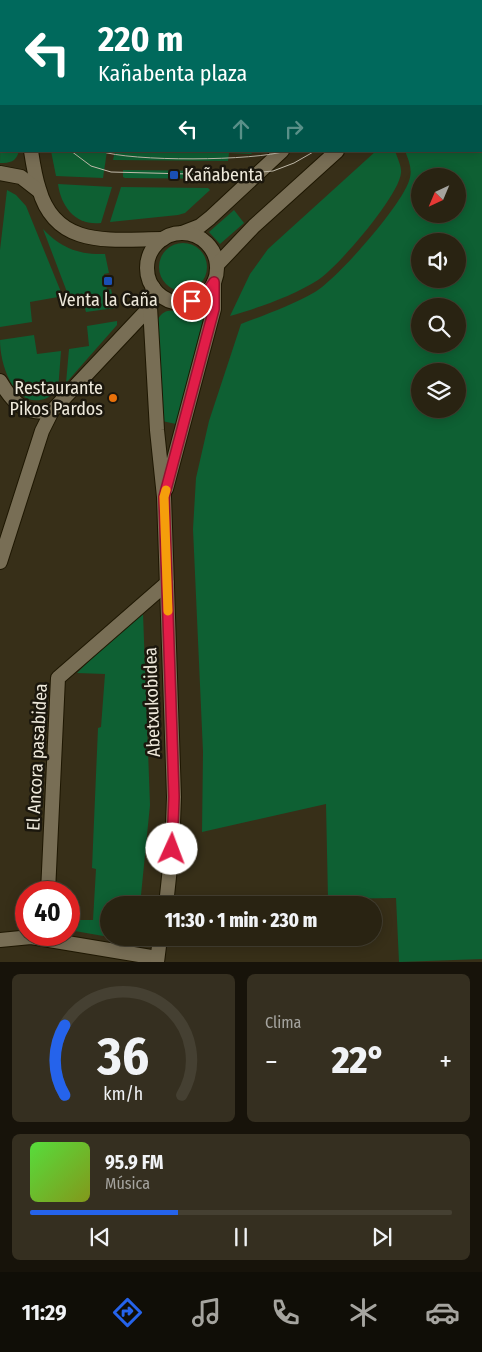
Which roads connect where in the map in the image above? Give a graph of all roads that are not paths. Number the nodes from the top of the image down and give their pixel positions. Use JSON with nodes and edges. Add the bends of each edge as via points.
{"nodes":[{"id":1,"x":31,"y":152,"type":"edge"},
{"id":2,"x":281,"y":152,"type":"edge"},
{"id":3,"x":336,"y":152,"type":"edge"},
{"id":4,"x":0,"y":172,"type":"edge"},
{"id":5,"x":39,"y":191,"type":"junction"},
{"id":6,"x":182,"y":233,"type":"junction"},
{"id":7,"x":163,"y":239,"type":"junction"},
{"id":8,"x":217,"y":265,"type":"junction"},
{"id":9,"x":214,"y":282,"type":"junction"},
{"id":10,"x":153,"y":287,"type":"junction"},
{"id":11,"x":150,"y":308,"type":"junction"},
{"id":12,"x":0,"y":381,"type":"edge"},
{"id":13,"x":52,"y":411,"type":"junction"},
{"id":14,"x":164,"y":497,"type":"junction"},
{"id":15,"x":0,"y":562,"type":"edge"},
{"id":16,"x":167,"y":582,"type":"junction"},
{"id":17,"x":49,"y":881,"type":"edge"},
{"id":18,"x":167,"y":896,"type":"edge"},
{"id":19,"x":0,"y":930,"type":"edge"},
{"id":20,"x":15,"y":933,"type":"edge"},
{"id":21,"x":15,"y":939,"type":"edge"},
{"id":22,"x":0,"y":940,"type":"edge"},
{"id":23,"x":80,"y":945,"type":"edge"},
{"id":24,"x":159,"y":946,"type":"edge"},
{"id":25,"x":157,"y":960,"type":"edge"}],
"edges":[{"from":1,"to":5,"type":"street"},
{"from":2,"to":6,"type":"street","via":[[210,218]]},
{"from":3,"to":8,"type":"street","via":[[254,226]]},
{"from":4,"to":5,"type":"street","via":[[21,178]]},
{"from":5,"to":7,"type":"street","via":[[52,216],[75,235],[106,239]]},
{"from":6,"to":7,"type":"street"},
{"from":6,"to":8,"type":"street","via":[[192,234],[205,242]]},
{"from":7,"to":10,"type":"street","via":[[154,248],[148,264]]},
{"from":8,"to":9,"type":"street"},
{"from":9,"to":10,"type":"street","via":[[205,295],[185,302],[165,298]]},
{"from":9,"to":14,"type":"street","name":"Abetxukobidea","via":[[214,309]]},
{"from":10,"to":11,"type":"street","name":"Abetxukobidea"},
{"from":11,"to":13,"type":"street"},
{"from":11,"to":14,"type":"street","name":"Abetxukobidea"},
{"from":12,"to":13,"type":"street","via":[[10,398],[23,408],[39,413]]},
{"from":13,"to":15,"type":"street","via":[[42,431]]},
{"from":14,"to":16,"type":"street","name":"Abetxukobidea"},
{"from":16,"to":17,"type":"street","name":"El Ancora pasabidea","via":[[58,678]]},
{"from":16,"to":18,"type":"street","name":"Abetxukobidea","via":[[174,797]]},
{"from":19,"to":20,"type":"street"},
{"from":21,"to":22,"type":"street"},
{"from":23,"to":25,"type":"street"},
{"from":24,"to":25,"type":"street"}]}
